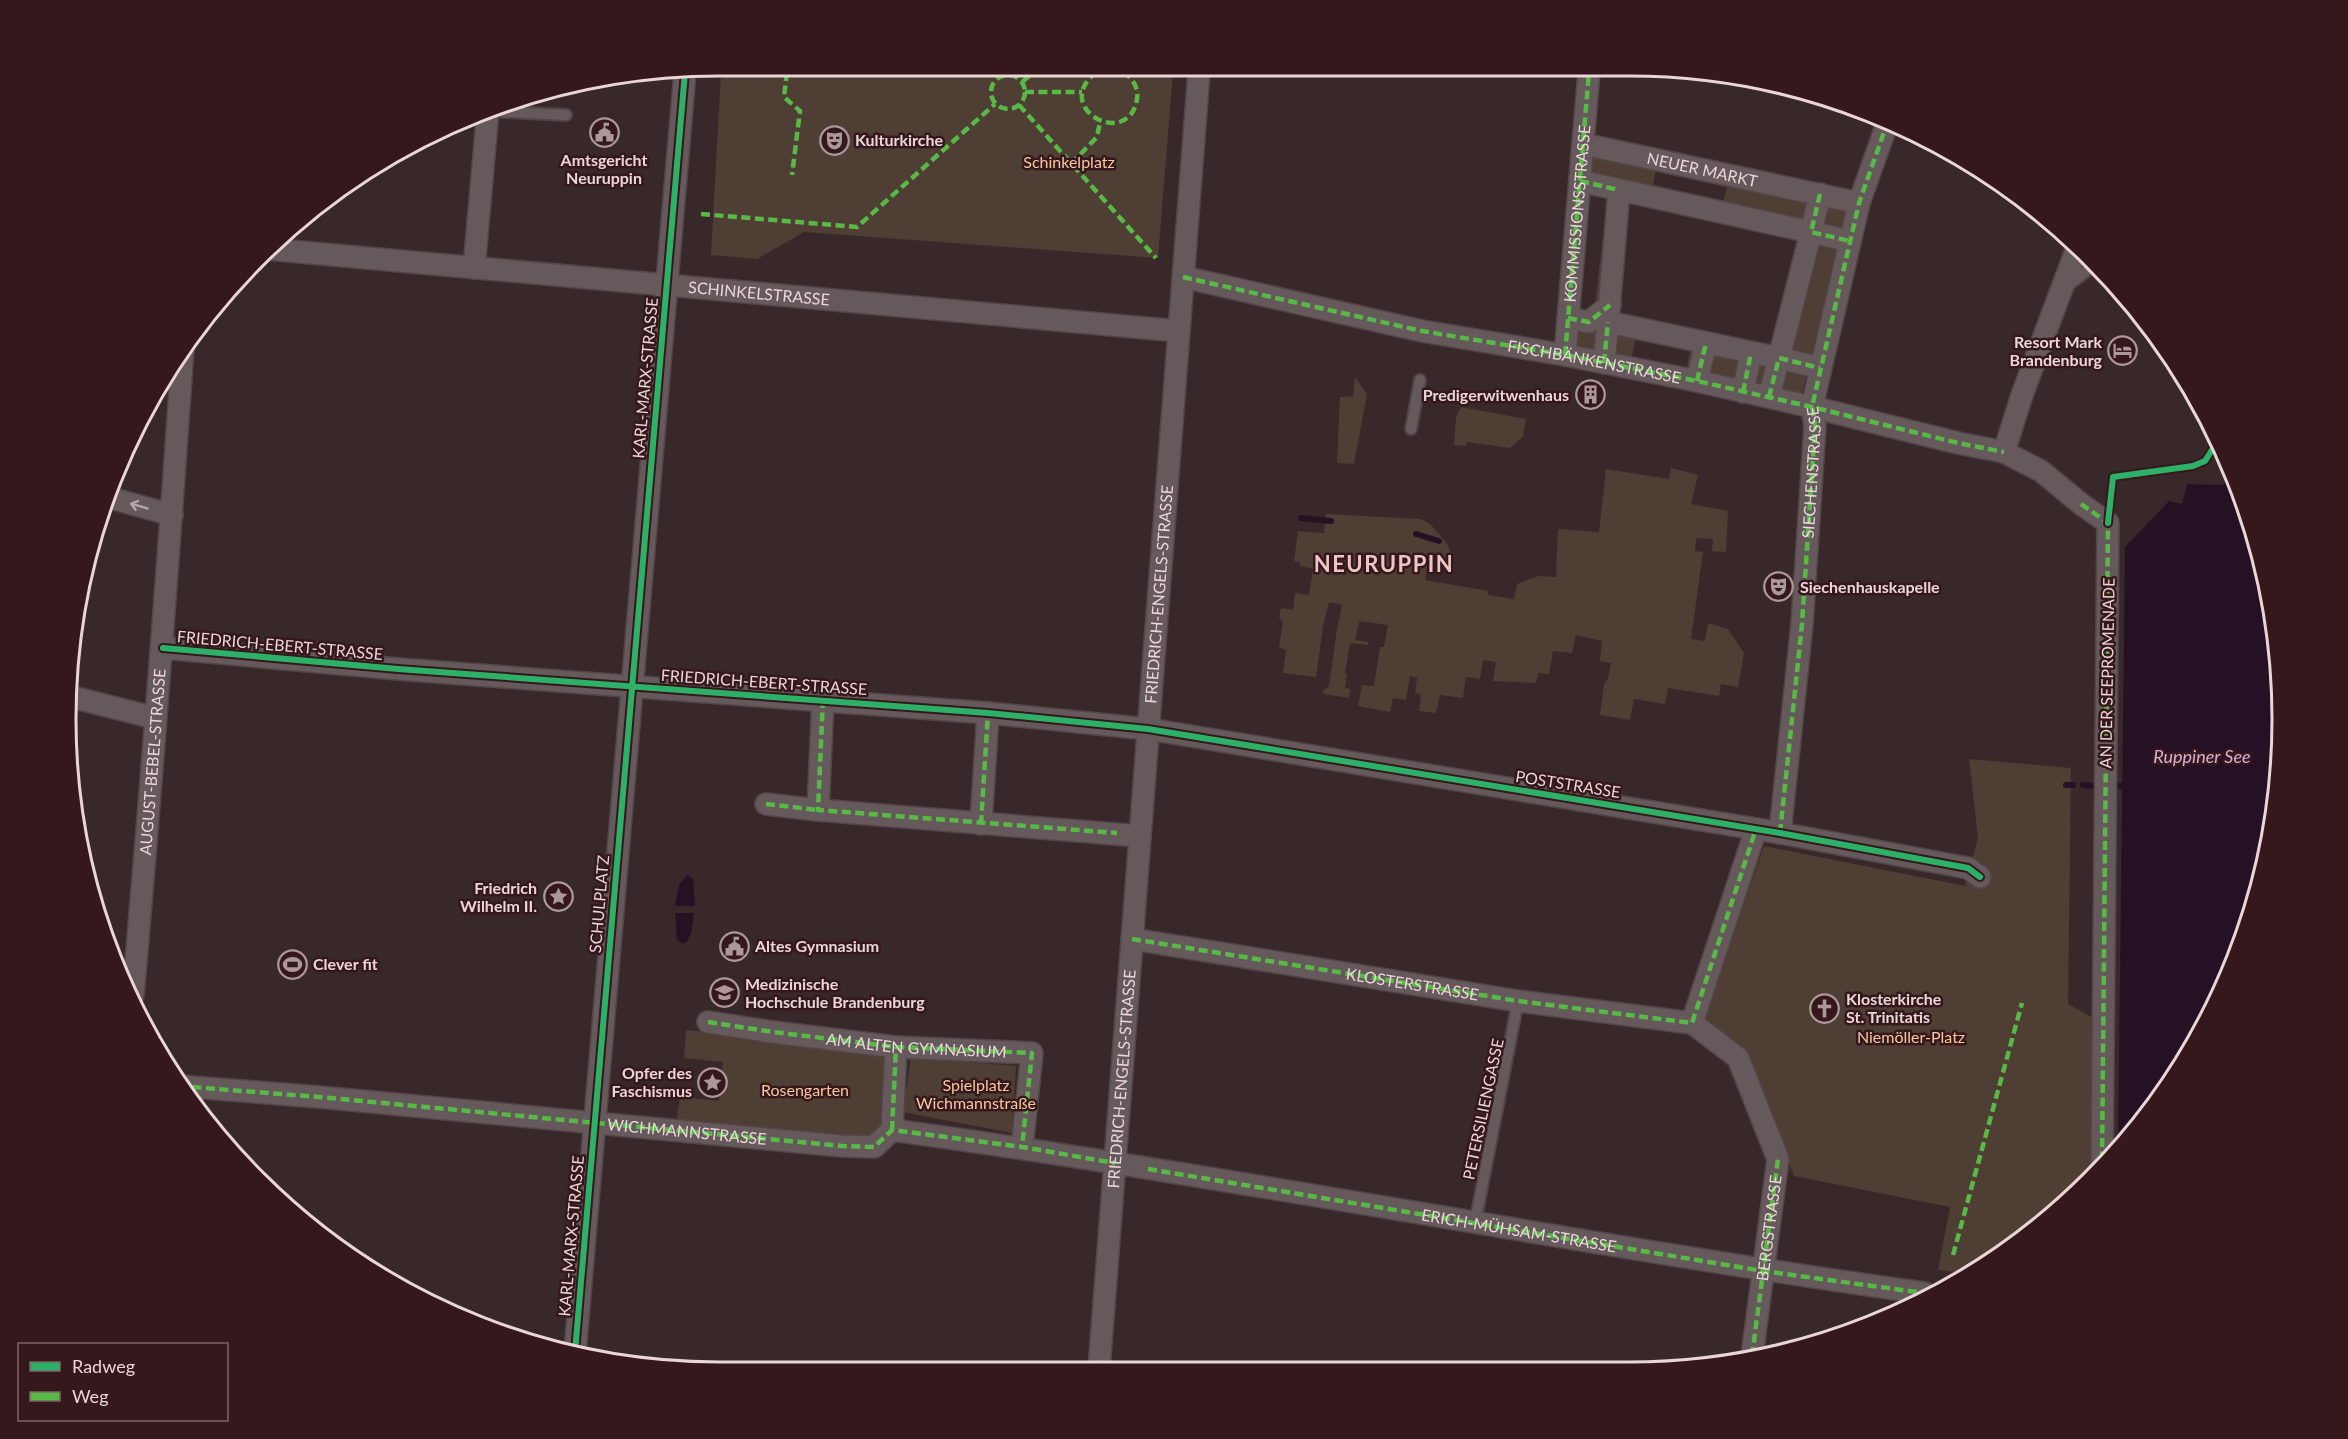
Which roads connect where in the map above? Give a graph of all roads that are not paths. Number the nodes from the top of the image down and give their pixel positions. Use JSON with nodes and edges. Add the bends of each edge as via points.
{"nodes":[{"id":1,"x":1199,"y":76,"type":"edge"},
{"id":2,"x":1589,"y":76,"type":"edge"},
{"id":3,"x":685,"y":78,"type":"edge"},
{"id":4,"x":512,"y":112,"type":"edge"},
{"id":5,"x":566,"y":115,"type":"dead end"},
{"id":6,"x":487,"y":120,"type":"edge"},
{"id":7,"x":1885,"y":130,"type":"edge"},
{"id":8,"x":1583,"y":144,"type":"junction"},
{"id":9,"x":1580,"y":181,"type":"junction"},
{"id":10,"x":1619,"y":190,"type":"junction"},
{"id":11,"x":1820,"y":194,"type":"junction"},
{"id":12,"x":1859,"y":203,"type":"junction"},
{"id":13,"x":1811,"y":232,"type":"junction"},
{"id":14,"x":1850,"y":241,"type":"junction"},
{"id":15,"x":281,"y":250,"type":"edge"},
{"id":16,"x":2074,"y":256,"type":"edge"},
{"id":17,"x":474,"y":268,"type":"junction"},
{"id":18,"x":2088,"y":270,"type":"edge"},
{"id":19,"x":1183,"y":277,"type":"junction"},
{"id":20,"x":667,"y":286,"type":"junction"},
{"id":21,"x":2060,"y":292,"type":"junction"},
{"id":22,"x":1609,"y":314,"type":"junction"},
{"id":23,"x":1568,"y":318,"type":"junction"},
{"id":24,"x":1179,"y":331,"type":"junction"},
{"id":25,"x":1706,"y":343,"type":"junction"},
{"id":26,"x":1751,"y":352,"type":"junction"},
{"id":27,"x":1565,"y":355,"type":"junction"},
{"id":28,"x":1779,"y":358,"type":"junction"},
{"id":29,"x":1604,"y":363,"type":"junction"},
{"id":30,"x":182,"y":367,"type":"edge"},
{"id":31,"x":1820,"y":368,"type":"junction"},
{"id":32,"x":1420,"y":380,"type":"dead end"},
{"id":33,"x":1697,"y":381,"type":"junction"},
{"id":34,"x":1743,"y":392,"type":"junction"},
{"id":35,"x":1769,"y":397,"type":"junction"},
{"id":36,"x":1812,"y":407,"type":"junction"},
{"id":37,"x":1411,"y":429,"type":"dead end"},
{"id":38,"x":2004,"y":452,"type":"junction"},
{"id":39,"x":116,"y":499,"type":"edge"},
{"id":40,"x":172,"y":515,"type":"junction"},
{"id":41,"x":163,"y":648,"type":"junction"},
{"id":42,"x":632,"y":687,"type":"junction"},
{"id":43,"x":77,"y":698,"type":"edge"},
{"id":44,"x":823,"y":699,"type":"junction"},
{"id":45,"x":988,"y":712,"type":"junction"},
{"id":46,"x":155,"y":718,"type":"junction"},
{"id":47,"x":1148,"y":729,"type":"junction"},
{"id":48,"x":766,"y":804,"type":"dead end"},
{"id":49,"x":818,"y":810,"type":"junction"},
{"id":50,"x":981,"y":824,"type":"junction"},
{"id":51,"x":1756,"y":829,"type":"junction"},
{"id":52,"x":1780,"y":833,"type":"junction"},
{"id":53,"x":1140,"y":836,"type":"junction"},
{"id":54,"x":1980,"y":877,"type":"dead end"},
{"id":55,"x":1132,"y":939,"type":"junction"},
{"id":56,"x":134,"y":985,"type":"edge"},
{"id":57,"x":1518,"y":1001,"type":"junction"},
{"id":58,"x":708,"y":1022,"type":"dead end"},
{"id":59,"x":1692,"y":1023,"type":"junction"},
{"id":60,"x":896,"y":1047,"type":"junction"},
{"id":61,"x":192,"y":1087,"type":"edge"},
{"id":62,"x":594,"y":1123,"type":"junction"},
{"id":63,"x":892,"y":1130,"type":"junction"},
{"id":64,"x":1022,"y":1147,"type":"junction"},
{"id":65,"x":2102,"y":1154,"type":"edge"},
{"id":66,"x":1115,"y":1164,"type":"junction"},
{"id":67,"x":1475,"y":1223,"type":"junction"},
{"id":68,"x":1763,"y":1271,"type":"junction"},
{"id":69,"x":1914,"y":1295,"type":"edge"},
{"id":70,"x":576,"y":1346,"type":"edge"},
{"id":71,"x":1753,"y":1350,"type":"edge"},
{"id":72,"x":1101,"y":1362,"type":"edge"}],
"edges":[{"from":1,"to":19,"type":"street","name":"FRIEDRICH-ENGELS-STRASSE"},
{"from":2,"to":8,"type":"street","name":"KOMMISSIONSSTRASSE"},
{"from":3,"to":20,"type":"street","name":"KARL-MARX-STRASSE"},
{"from":4,"to":5,"type":"lane"},
{"from":6,"to":17,"type":"street"},
{"from":7,"to":12,"type":"street","name":"SIECHENSTRASSE"},
{"from":8,"to":9,"type":"street","name":"KOMMISSIONSSTRASSE"},
{"from":8,"to":11,"type":"street","name":"NEUER MARKT"},
{"from":9,"to":10,"type":"street"},
{"from":9,"to":23,"type":"street","name":"KOMMISSIONSSTRASSE"},
{"from":10,"to":13,"type":"street"},
{"from":10,"to":22,"type":"street"},
{"from":11,"to":12,"type":"street","name":"NEUER MARKT"},
{"from":11,"to":13,"type":"street"},
{"from":12,"to":14,"type":"street","name":"SIECHENSTRASSE"},
{"from":13,"to":14,"type":"street"},
{"from":13,"to":28,"type":"street"},
{"from":14,"to":31,"type":"street","name":"SIECHENSTRASSE"},
{"from":15,"to":17,"type":"street","name":"SCHINKELSTRASSE"},
{"from":16,"to":21,"type":"street"},
{"from":17,"to":20,"type":"street","name":"SCHINKELSTRASSE"},
{"from":18,"to":21,"type":"lane"},
{"from":19,"to":24,"type":"street","name":"FRIEDRICH-ENGELS-STRASSE"},
{"from":19,"to":27,"type":"street","name":"FISCHBÄNKENSTRASSE","via":[[1422,331]]},
{"from":20,"to":24,"type":"street","name":"SCHINKELSTRASSE"},
{"from":20,"to":42,"type":"street","name":"KARL-MARX-STRASSE"},
{"from":21,"to":38,"type":"street"},
{"from":22,"to":23,"type":"street","via":[[1589,322]]},
{"from":22,"to":25,"type":"street"},
{"from":22,"to":29,"type":"street"},
{"from":23,"to":27,"type":"street","name":"KOMMISSIONSSTRASSE"},
{"from":24,"to":47,"type":"street","name":"FRIEDRICH-ENGELS-STRASSE"},
{"from":25,"to":26,"type":"street"},
{"from":25,"to":33,"type":"street"},
{"from":26,"to":28,"type":"street"},
{"from":26,"to":34,"type":"street"},
{"from":27,"to":29,"type":"street","name":"FISCHBÄNKENSTRASSE"},
{"from":28,"to":31,"type":"street"},
{"from":28,"to":35,"type":"street"},
{"from":29,"to":33,"type":"street","name":"FISCHBÄNKENSTRASSE"},
{"from":30,"to":40,"type":"street","name":"AUGUST-BEBEL-STRASSE"},
{"from":31,"to":36,"type":"street","name":"SIECHENSTRASSE"},
{"from":32,"to":37,"type":"lane"},
{"from":33,"to":34,"type":"street","name":"FISCHBÄNKENSTRASSE"},
{"from":34,"to":35,"type":"street","name":"FISCHBÄNKENSTRASSE"},
{"from":35,"to":36,"type":"street","name":"FISCHBÄNKENSTRASSE"},
{"from":36,"to":38,"type":"street","name":"FISCHBÄNKENSTRASSE"},
{"from":36,"to":52,"type":"street","name":"SIECHENSTRASSE","via":[[1815,426],[1803,624]]},
{"from":38,"to":65,"type":"street","name":"AN DER SEEPROMENADE","via":[[2041,471],[2108,523]]},
{"from":40,"to":39,"type":"street","one_way":true},
{"from":40,"to":41,"type":"street","name":"AUGUST-BEBEL-STRASSE"},
{"from":41,"to":42,"type":"street","name":"FRIEDRICH-EBERT-STRASSE"},
{"from":41,"to":46,"type":"street","name":"AUGUST-BEBEL-STRASSE"},
{"from":42,"to":44,"type":"street","name":"FRIEDRICH-EBERT-STRASSE"},
{"from":42,"to":62,"type":"street","name":"SCHULPLATZ"},
{"from":43,"to":46,"type":"street"},
{"from":44,"to":45,"type":"street","name":"FRIEDRICH-EBERT-STRASSE"},
{"from":44,"to":49,"type":"street"},
{"from":45,"to":47,"type":"street","name":"FRIEDRICH-EBERT-STRASSE"},
{"from":45,"to":50,"type":"street"},
{"from":46,"to":56,"type":"street","name":"AUGUST-BEBEL-STRASSE"},
{"from":47,"to":51,"type":"street","name":"POSTSTRASSE"},
{"from":47,"to":53,"type":"street","name":"FRIEDRICH-ENGELS-STRASSE"},
{"from":48,"to":49,"type":"street"},
{"from":49,"to":50,"type":"street"},
{"from":50,"to":53,"type":"street"},
{"from":51,"to":52,"type":"street","name":"POSTSTRASSE"},
{"from":51,"to":59,"type":"street"},
{"from":52,"to":54,"type":"street","name":"POSTSTRASSE","via":[[1968,868]]},
{"from":53,"to":55,"type":"street","name":"FRIEDRICH-ENGELS-STRASSE"},
{"from":55,"to":57,"type":"street","name":"KLOSTERSTRASSE"},
{"from":55,"to":66,"type":"street","name":"FRIEDRICH-ENGELS-STRASSE"},
{"from":57,"to":59,"type":"street","name":"KLOSTERSTRASSE"},
{"from":57,"to":67,"type":"lane","name":"PETERSILIENGASSE"},
{"from":58,"to":60,"type":"street","name":"AM ALTEN GYMNASIUM"},
{"from":59,"to":68,"type":"street","name":"BERGSTRASSE","via":[[1738,1058],[1778,1160]]},
{"from":60,"to":63,"type":"street"},
{"from":60,"to":64,"type":"street","name":"AM ALTEN GYMNASIUM","via":[[1032,1053]]},
{"from":61,"to":62,"type":"street","name":"WICHMANNSTRASSE"},
{"from":62,"to":63,"type":"street","name":"WICHMANNSTRASSE","via":[[852,1147],[874,1147]]},
{"from":62,"to":70,"type":"street","name":"KARL-MARX-STRASSE"},
{"from":63,"to":64,"type":"street"},
{"from":64,"to":66,"type":"street"},
{"from":66,"to":67,"type":"street","name":"ERICH-MÜHSAM-STRASSE"},
{"from":66,"to":72,"type":"street","name":"FRIEDRICH-ENGELS-STRASSE"},
{"from":67,"to":68,"type":"street","name":"ERICH-MÜHSAM-STRASSE"},
{"from":68,"to":69,"type":"street","name":"ERICH-MÜHSAM-STRASSE"},
{"from":68,"to":71,"type":"street","name":"BERGSTRASSE"}]}
